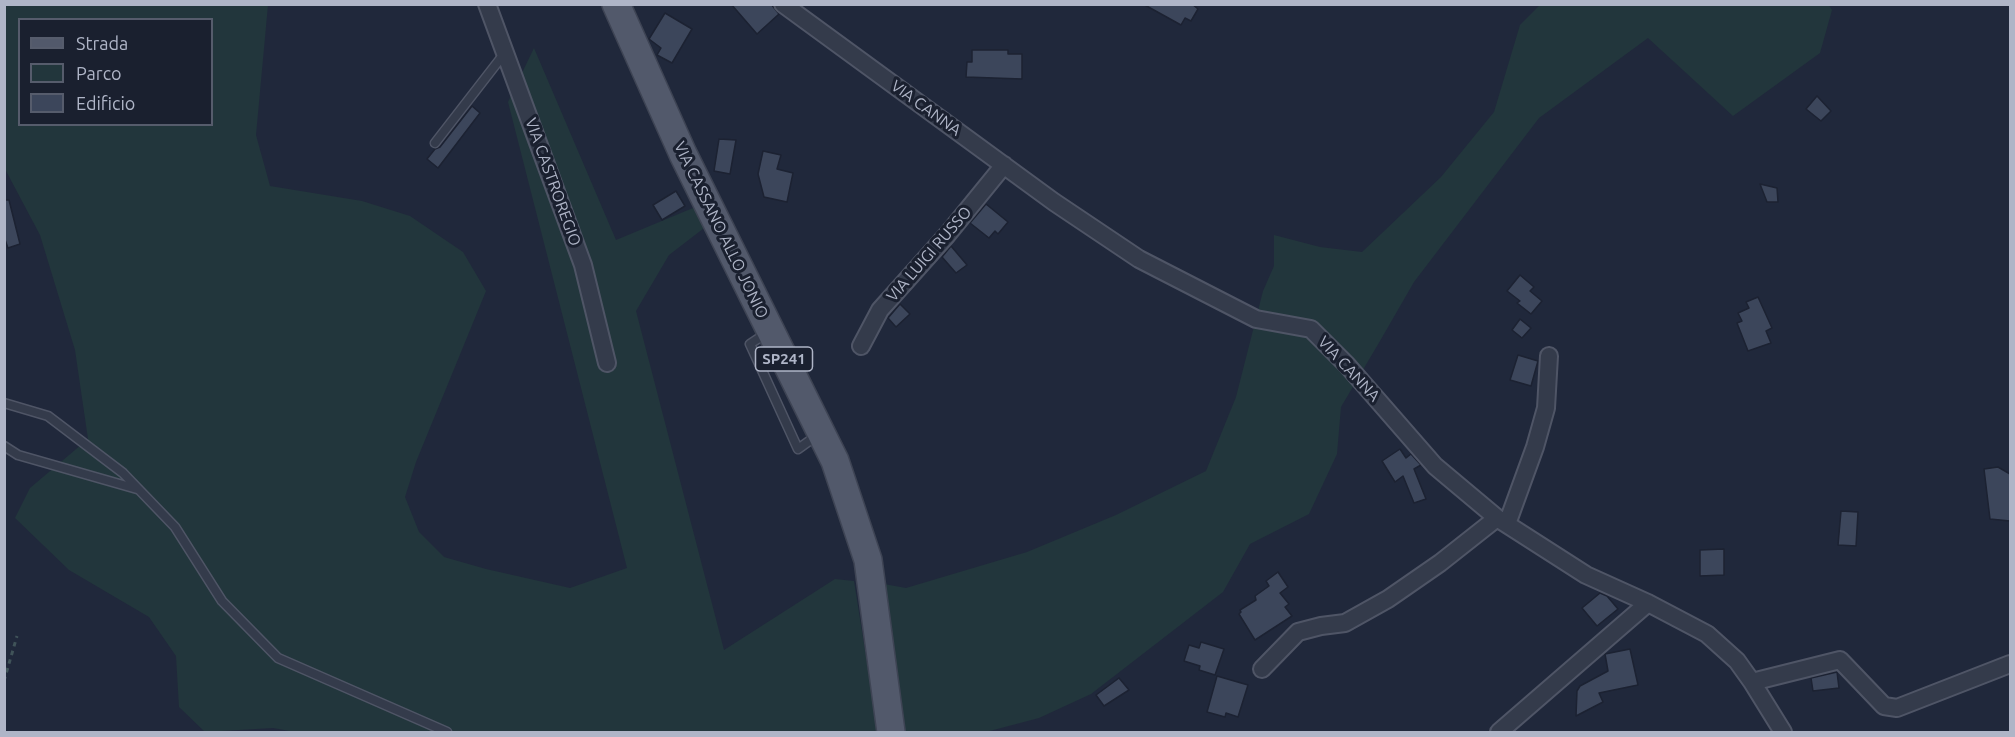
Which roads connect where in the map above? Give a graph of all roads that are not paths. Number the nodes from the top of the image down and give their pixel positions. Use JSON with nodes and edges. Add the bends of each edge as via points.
{"nodes":[{"id":1,"x":487,"y":4,"type":"edge"},
{"id":2,"x":616,"y":4,"type":"edge"},
{"id":3,"x":783,"y":4,"type":"edge"},
{"id":4,"x":505,"y":54,"type":"junction"},
{"id":5,"x":435,"y":143,"type":"dead end"},
{"id":6,"x":1004,"y":165,"type":"junction"},
{"id":7,"x":861,"y":346,"type":"dead end"},
{"id":8,"x":1549,"y":356,"type":"dead end"},
{"id":9,"x":607,"y":363,"type":"dead end"},
{"id":10,"x":4,"y":403,"type":"edge"},
{"id":11,"x":4,"y":446,"type":"edge"},
{"id":12,"x":138,"y":489,"type":"junction"},
{"id":13,"x":1502,"y":521,"type":"junction"},
{"id":14,"x":1648,"y":603,"type":"junction"},
{"id":15,"x":2010,"y":664,"type":"edge"},
{"id":16,"x":1262,"y":669,"type":"dead end"},
{"id":17,"x":1752,"y":682,"type":"junction"},
{"id":18,"x":447,"y":732,"type":"edge"},
{"id":19,"x":891,"y":732,"type":"edge"},
{"id":20,"x":1499,"y":732,"type":"edge"},
{"id":21,"x":1783,"y":732,"type":"edge"}],
"edges":[{"from":1,"to":4,"type":"street","name":"VIA CASTROREGIO"},
{"from":2,"to":19,"type":"main road","name":"VIA CASSANO ALLO JONIO","number":"SP241","via":[[683,154],[835,461],[868,560]]},
{"from":3,"to":6,"type":"street","name":"VIA CANNA"},
{"from":4,"to":5,"type":"lane"},
{"from":4,"to":9,"type":"street","name":"VIA CASTROREGIO","via":[[583,265]]},
{"from":6,"to":7,"type":"street","name":"VIA LUIGI RUSSO","via":[[880,310]]},
{"from":6,"to":13,"type":"street","name":"VIA CANNA","via":[[1139,259],[1256,319],[1311,329],[1436,466]]},
{"from":8,"to":13,"type":"street","via":[[1546,408],[1535,447]]},
{"from":10,"to":12,"type":"lane","via":[[48,416]]},
{"from":11,"to":12,"type":"lane","via":[[18,455]]},
{"from":12,"to":18,"type":"lane","via":[[174,527],[222,601],[278,658]]},
{"from":13,"to":14,"type":"street","name":"VIA CANNA","via":[[1586,575]]},
{"from":13,"to":16,"type":"street","via":[[1388,600],[1345,623],[1298,632]]},
{"from":14,"to":17,"type":"street","name":"VIA CANNA","via":[[1707,634],[1737,661]]},
{"from":14,"to":20,"type":"street"},
{"from":15,"to":17,"type":"street","via":[[1897,708],[1884,706],[1840,660]]},
{"from":17,"to":21,"type":"street","name":"VIA CANNA"}]}
